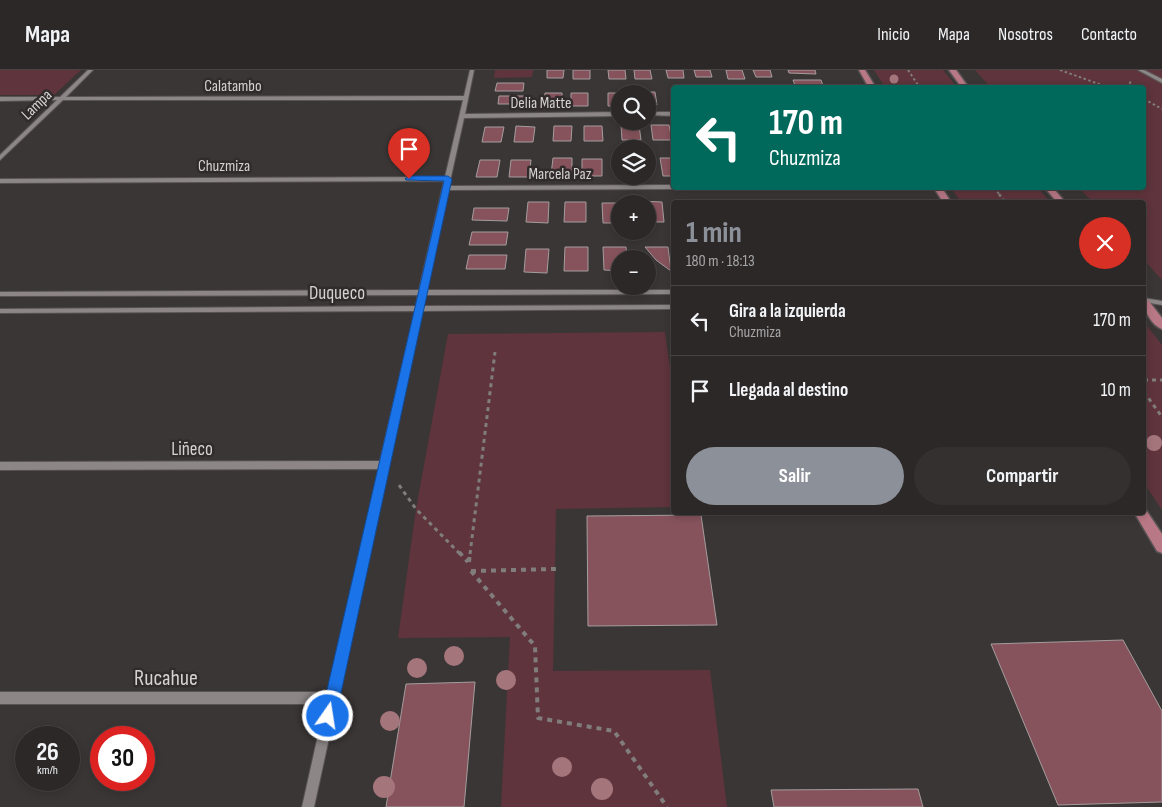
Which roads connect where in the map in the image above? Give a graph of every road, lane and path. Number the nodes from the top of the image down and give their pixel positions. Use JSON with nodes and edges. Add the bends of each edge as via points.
{"nodes":[{"id":1,"x":91,"y":70,"type":"edge"},
{"id":2,"x":472,"y":70,"type":"edge"},
{"id":3,"x":862,"y":70,"type":"edge"},
{"id":4,"x":908,"y":70,"type":"edge"},
{"id":5,"x":952,"y":70,"type":"edge"},
{"id":6,"x":1060,"y":70,"type":"edge"},
{"id":7,"x":1140,"y":70,"type":"edge"},
{"id":8,"x":1155,"y":72,"type":"dead end"},
{"id":9,"x":1149,"y":74,"type":"junction"},
{"id":10,"x":1162,"y":81,"type":"edge"},
{"id":11,"x":871,"y":85,"type":"edge"},
{"id":12,"x":918,"y":85,"type":"edge"},
{"id":13,"x":964,"y":85,"type":"edge"},
{"id":14,"x":1102,"y":85,"type":"edge"},
{"id":15,"x":466,"y":98,"type":"junction"},
{"id":16,"x":0,"y":99,"type":"edge"},
{"id":17,"x":61,"y":99,"type":"junction"},
{"id":18,"x":1146,"y":100,"type":"edge"},
{"id":19,"x":1162,"y":109,"type":"edge"},
{"id":20,"x":611,"y":114,"type":"edge"},
{"id":21,"x":656,"y":114,"type":"edge"},
{"id":22,"x":671,"y":114,"type":"edge"},
{"id":23,"x":462,"y":116,"type":"junction"},
{"id":24,"x":0,"y":158,"type":"edge"},
{"id":25,"x":448,"y":179,"type":"junction"},
{"id":26,"x":0,"y":181,"type":"edge"},
{"id":27,"x":671,"y":187,"type":"edge"},
{"id":28,"x":446,"y":188,"type":"junction"},
{"id":29,"x":996,"y":190,"type":"edge"},
{"id":30,"x":1051,"y":190,"type":"edge"},
{"id":31,"x":1003,"y":200,"type":"edge"},
{"id":32,"x":1059,"y":200,"type":"edge"},
{"id":33,"x":671,"y":292,"type":"edge"},
{"id":34,"x":423,"y":293,"type":"junction"},
{"id":35,"x":0,"y":294,"type":"edge"},
{"id":36,"x":1146,"y":302,"type":"edge"},
{"id":37,"x":1162,"y":303,"type":"edge"},
{"id":38,"x":1146,"y":305,"type":"edge"},
{"id":39,"x":671,"y":307,"type":"edge"},
{"id":40,"x":419,"y":309,"type":"junction"},
{"id":41,"x":0,"y":311,"type":"edge"},
{"id":42,"x":1162,"y":325,"type":"edge"},
{"id":43,"x":495,"y":352,"type":"dead end"},
{"id":44,"x":1146,"y":380,"type":"edge"},
{"id":45,"x":1162,"y":380,"type":"edge"},
{"id":46,"x":1146,"y":395,"type":"edge"},
{"id":47,"x":1162,"y":417,"type":"edge"},
{"id":48,"x":384,"y":465,"type":"junction"},
{"id":49,"x":0,"y":466,"type":"edge"},
{"id":50,"x":1143,"y":515,"type":"edge"},
{"id":51,"x":1162,"y":547,"type":"edge"},
{"id":52,"x":556,"y":569,"type":"dead end"},
{"id":53,"x":0,"y":698,"type":"edge"},
{"id":54,"x":332,"y":698,"type":"junction"},
{"id":55,"x":308,"y":807,"type":"edge"},
{"id":56,"x":667,"y":807,"type":"edge"}],
"edges":[{"from":1,"to":17,"type":"street","name":"Lampa"},
{"from":2,"to":15,"type":"street"},
{"from":3,"to":11,"type":"main road"},
{"from":4,"to":12,"type":"path"},
{"from":5,"to":13,"type":"main road"},
{"from":6,"to":14,"type":"path"},
{"from":7,"to":9,"type":"street"},
{"from":8,"to":9,"type":"street"},
{"from":9,"to":10,"type":"street"},
{"from":15,"to":17,"type":"street","name":"Calatambo"},
{"from":15,"to":23,"type":"street"},
{"from":16,"to":17,"type":"street","name":"Calatambo"},
{"from":17,"to":24,"type":"street","name":"Lampa"},
{"from":18,"to":19,"type":"path"},
{"from":20,"to":23,"type":"street","name":"Delia Matte"},
{"from":21,"to":22,"type":"street"},
{"from":23,"to":25,"type":"street"},
{"from":25,"to":26,"type":"street","name":"Chuzmiza"},
{"from":25,"to":28,"type":"street"},
{"from":27,"to":28,"type":"street","name":"Marcela Paz"},
{"from":28,"to":34,"type":"street"},
{"from":29,"to":31,"type":"path"},
{"from":30,"to":32,"type":"main road"},
{"from":33,"to":34,"type":"street","name":"Duqueco"},
{"from":34,"to":35,"type":"street","name":"Duqueco"},
{"from":34,"to":40,"type":"street"},
{"from":36,"to":37,"type":"street"},
{"from":38,"to":42,"type":"main road"},
{"from":39,"to":40,"type":"street","name":"Duqueco"},
{"from":40,"to":41,"type":"street","name":"Duqueco"},
{"from":40,"to":48,"type":"street"},
{"from":43,"to":48,"type":"path","via":[[469,562],[416,509]]},
{"from":44,"to":45,"type":"path"},
{"from":46,"to":47,"type":"path"},
{"from":48,"to":49,"type":"street","name":"Liñeco"},
{"from":48,"to":54,"type":"street"},
{"from":50,"to":51,"type":"main road"},
{"from":52,"to":56,"type":"path","via":[[471,571],[535,646],[538,718],[614,731]]},
{"from":53,"to":54,"type":"street","name":"Rucahue"},
{"from":54,"to":55,"type":"street"}]}
